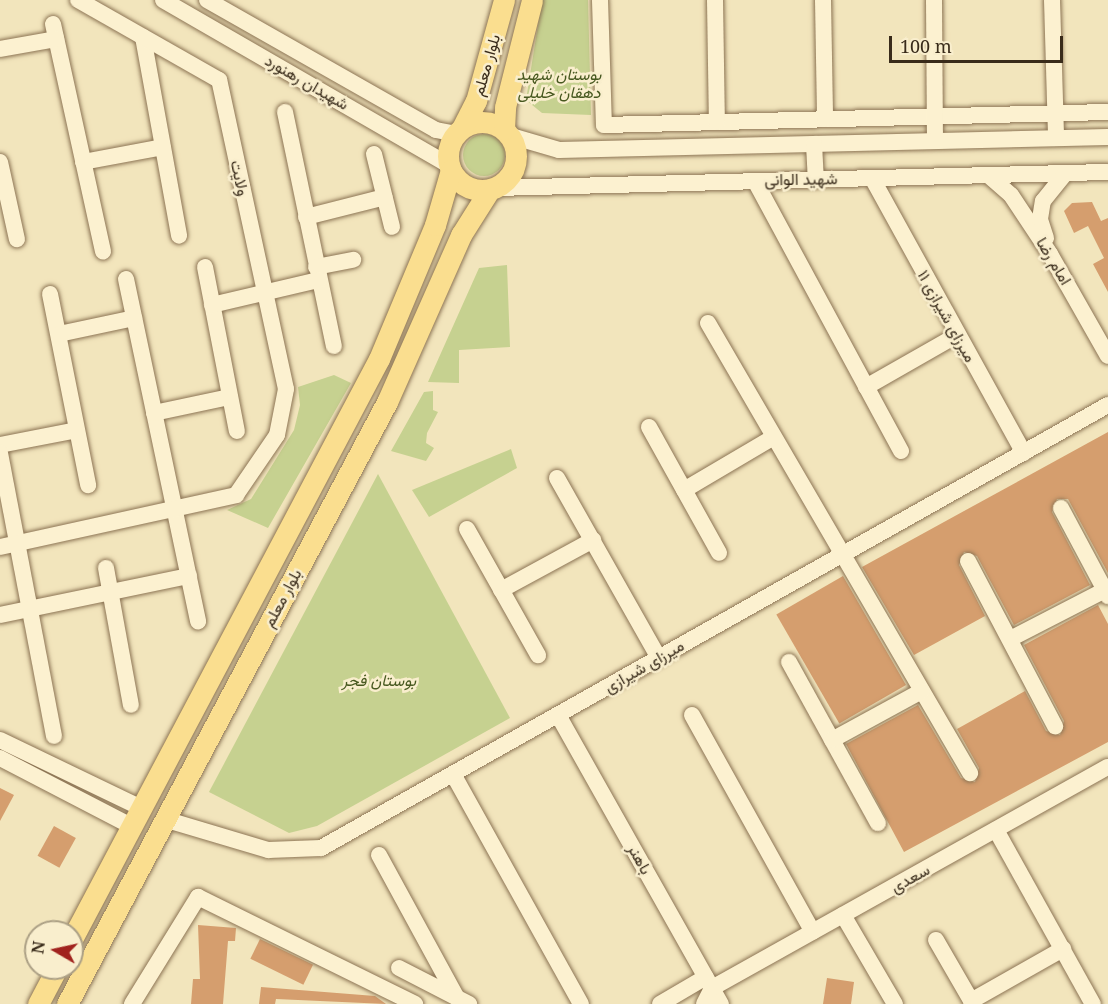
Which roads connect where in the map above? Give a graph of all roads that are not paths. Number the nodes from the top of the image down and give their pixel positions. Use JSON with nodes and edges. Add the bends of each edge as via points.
{"nodes":[{"id":1,"x":163,"y":0,"type":"edge"},
{"id":2,"x":207,"y":0,"type":"edge"},
{"id":3,"x":504,"y":0,"type":"edge"},
{"id":4,"x":532,"y":0,"type":"edge"},
{"id":5,"x":600,"y":0,"type":"edge"},
{"id":6,"x":715,"y":0,"type":"edge"},
{"id":7,"x":823,"y":0,"type":"edge"},
{"id":8,"x":934,"y":0,"type":"edge"},
{"id":9,"x":1052,"y":0,"type":"edge"},
{"id":10,"x":86,"y":2,"type":"edge"},
{"id":11,"x":143,"y":37,"type":"junction"},
{"id":12,"x":0,"y":49,"type":"edge"},
{"id":13,"x":285,"y":112,"type":"dead end"},
{"id":14,"x":1108,"y":112,"type":"edge"},
{"id":15,"x":1055,"y":113,"type":"junction"},
{"id":16,"x":935,"y":117,"type":"junction"},
{"id":17,"x":825,"y":119,"type":"junction"},
{"id":18,"x":717,"y":122,"type":"junction"},
{"id":19,"x":459,"y":131,"type":"junction"},
{"id":20,"x":508,"y":133,"type":"junction"},
{"id":21,"x":1108,"y":137,"type":"edge"},
{"id":22,"x":1056,"y":138,"type":"junction"},
{"id":23,"x":935,"y":141,"type":"junction"},
{"id":24,"x":814,"y":144,"type":"junction"},
{"id":25,"x":163,"y":147,"type":"junction"},
{"id":26,"x":374,"y":154,"type":"dead end"},
{"id":27,"x":0,"y":162,"type":"edge"},
{"id":28,"x":83,"y":162,"type":"junction"},
{"id":29,"x":451,"y":168,"type":"junction"},
{"id":30,"x":1108,"y":172,"type":"edge"},
{"id":31,"x":1066,"y":173,"type":"junction"},
{"id":32,"x":988,"y":175,"type":"junction"},
{"id":33,"x":872,"y":178,"type":"junction"},
{"id":34,"x":816,"y":179,"type":"junction"},
{"id":35,"x":2,"y":181,"type":"edge"},
{"id":36,"x":755,"y":181,"type":"junction"},
{"id":37,"x":492,"y":189,"type":"junction"},
{"id":38,"x":385,"y":197,"type":"junction"},
{"id":39,"x":306,"y":217,"type":"junction"},
{"id":40,"x":392,"y":227,"type":"dead end"},
{"id":41,"x":179,"y":236,"type":"dead end"},
{"id":42,"x":17,"y":239,"type":"dead end"},
{"id":43,"x":103,"y":252,"type":"dead end"},
{"id":44,"x":1050,"y":254,"type":"junction"},
{"id":45,"x":353,"y":260,"type":"dead end"},
{"id":46,"x":205,"y":267,"type":"dead end"},
{"id":47,"x":318,"y":273,"type":"junction"},
{"id":48,"x":126,"y":279,"type":"dead end"},
{"id":49,"x":265,"y":292,"type":"junction"},
{"id":50,"x":50,"y":294,"type":"dead end"},
{"id":51,"x":212,"y":305,"type":"junction"},
{"id":52,"x":134,"y":318,"type":"junction"},
{"id":53,"x":708,"y":322,"type":"dead end"},
{"id":54,"x":59,"y":334,"type":"junction"},
{"id":55,"x":957,"y":335,"type":"junction"},
{"id":56,"x":334,"y":346,"type":"dead end"},
{"id":57,"x":1108,"y":357,"type":"edge"},
{"id":58,"x":866,"y":387,"type":"junction"},
{"id":59,"x":229,"y":397,"type":"junction"},
{"id":60,"x":1108,"y":405,"type":"edge"},
{"id":61,"x":154,"y":413,"type":"junction"},
{"id":62,"x":649,"y":427,"type":"dead end"},
{"id":63,"x":77,"y":430,"type":"junction"},
{"id":64,"x":237,"y":431,"type":"dead end"},
{"id":65,"x":774,"y":437,"type":"junction"},
{"id":66,"x":0,"y":445,"type":"edge"},
{"id":67,"x":901,"y":451,"type":"dead end"},
{"id":68,"x":0,"y":453,"type":"edge"},
{"id":69,"x":1023,"y":453,"type":"junction"},
{"id":70,"x":557,"y":478,"type":"dead end"},
{"id":71,"x":88,"y":485,"type":"dead end"},
{"id":72,"x":684,"y":490,"type":"junction"},
{"id":73,"x":1061,"y":508,"type":"dead end"},
{"id":74,"x":175,"y":509,"type":"junction"},
{"id":75,"x":466,"y":529,"type":"dead end"},
{"id":76,"x":592,"y":540,"type":"junction"},
{"id":77,"x":19,"y":544,"type":"junction"},
{"id":78,"x":0,"y":547,"type":"edge"},
{"id":79,"x":841,"y":551,"type":"junction"},
{"id":80,"x":719,"y":553,"type":"dead end"},
{"id":81,"x":968,"y":561,"type":"dead end"},
{"id":82,"x":106,"y":568,"type":"dead end"},
{"id":83,"x":189,"y":576,"type":"junction"},
{"id":84,"x":501,"y":590,"type":"junction"},
{"id":85,"x":111,"y":592,"type":"junction"},
{"id":86,"x":1106,"y":593,"type":"edge"},
{"id":87,"x":31,"y":608,"type":"junction"},
{"id":88,"x":0,"y":615,"type":"edge"},
{"id":89,"x":198,"y":622,"type":"dead end"},
{"id":90,"x":1012,"y":638,"type":"junction"},
{"id":91,"x":538,"y":655,"type":"dead end"},
{"id":92,"x":659,"y":658,"type":"junction"},
{"id":93,"x":789,"y":662,"type":"dead end"},
{"id":94,"x":922,"y":691,"type":"junction"},
{"id":95,"x":131,"y":705,"type":"dead end"},
{"id":96,"x":558,"y":715,"type":"junction"},
{"id":97,"x":692,"y":715,"type":"dead end"},
{"id":98,"x":1055,"y":726,"type":"dead end"},
{"id":99,"x":54,"y":736,"type":"dead end"},
{"id":100,"x":0,"y":740,"type":"edge"},
{"id":101,"x":832,"y":740,"type":"junction"},
{"id":102,"x":0,"y":758,"type":"edge"},
{"id":103,"x":1108,"y":767,"type":"edge"},
{"id":104,"x":970,"y":772,"type":"dead end"},
{"id":105,"x":453,"y":774,"type":"junction"},
{"id":106,"x":135,"y":817,"type":"junction"},
{"id":107,"x":164,"y":819,"type":"junction"},
{"id":108,"x":878,"y":823,"type":"dead end"},
{"id":109,"x":996,"y":830,"type":"junction"},
{"id":110,"x":154,"y":838,"type":"junction"},
{"id":111,"x":379,"y":855,"type":"dead end"},
{"id":112,"x":843,"y":915,"type":"junction"},
{"id":113,"x":82,"y":920,"type":"edge"},
{"id":114,"x":813,"y":932,"type":"junction"},
{"id":115,"x":936,"y":940,"type":"dead end"},
{"id":116,"x":1062,"y":949,"type":"junction"},
{"id":117,"x":399,"y":968,"type":"dead end"},
{"id":118,"x":51,"y":980,"type":"edge"},
{"id":119,"x":709,"y":983,"type":"junction"},
{"id":120,"x":463,"y":1001,"type":"edge"},
{"id":121,"x":972,"y":1003,"type":"edge"},
{"id":122,"x":38,"y":1004,"type":"edge"},
{"id":123,"x":67,"y":1004,"type":"edge"},
{"id":124,"x":132,"y":1004,"type":"edge"},
{"id":125,"x":416,"y":1004,"type":"edge"},
{"id":126,"x":581,"y":1004,"type":"edge"},
{"id":127,"x":660,"y":1004,"type":"edge"},
{"id":128,"x":704,"y":1004,"type":"edge"},
{"id":129,"x":721,"y":1004,"type":"edge"},
{"id":130,"x":895,"y":1004,"type":"edge"},
{"id":131,"x":1093,"y":1004,"type":"edge"}],
"edges":[{"from":1,"to":29,"type":"street","name":"شهیدان رهنورد"},
{"from":2,"to":19,"type":"street","name":"شهیدان رهنورد","via":[[436,130]]},
{"from":3,"to":19,"type":"main road","name":"بلوار معلم","via":[[476,101]]},
{"from":4,"to":20,"type":"main road","name":"بلوار معلم","via":[[505,107]]},
{"from":5,"to":18,"type":"street","via":[[604,125]]},
{"from":6,"to":18,"type":"street"},
{"from":7,"to":17,"type":"street"},
{"from":8,"to":16,"type":"street"},
{"from":9,"to":15,"type":"street"},
{"from":10,"to":11,"type":"street","name":"ولایت"},
{"from":11,"to":25,"type":"street"},
{"from":11,"to":49,"type":"street","name":"ولایت","via":[[219,80]]},
{"from":12,"to":28,"type":"street","via":[[55,32]]},
{"from":13,"to":39,"type":"street"},
{"from":14,"to":15,"type":"street"},
{"from":15,"to":16,"type":"street"},
{"from":15,"to":22,"type":"street"},
{"from":16,"to":17,"type":"street"},
{"from":16,"to":23,"type":"street"},
{"from":17,"to":18,"type":"street"},
{"from":19,"to":20,"type":"main road","via":[[488,122]]},
{"from":19,"to":29,"type":"main road"},
{"from":20,"to":24,"type":"street","name":"شهید الوانی","via":[[559,150]]},
{"from":20,"to":37,"type":"main road","via":[[517,153],[514,170]]},
{"from":21,"to":22,"type":"street","name":"شهید الوانی"},
{"from":22,"to":23,"type":"street","name":"شهید الوانی"},
{"from":23,"to":24,"type":"street","name":"شهید الوانی"},
{"from":24,"to":34,"type":"street"},
{"from":25,"to":28,"type":"street"},
{"from":25,"to":41,"type":"street"},
{"from":26,"to":38,"type":"street"},
{"from":27,"to":35,"type":"street"},
{"from":28,"to":43,"type":"street"},
{"from":29,"to":37,"type":"main road","via":[[468,188]]},
{"from":29,"to":106,"type":"main road","name":"بلوار معلم","via":[[435,225],[380,359]]},
{"from":30,"to":31,"type":"street","name":"شهید الوانی"},
{"from":31,"to":32,"type":"street","name":"شهید الوانی"},
{"from":31,"to":44,"type":"street","via":[[1043,201],[1040,219]]},
{"from":32,"to":33,"type":"street","name":"شهید الوانی"},
{"from":32,"to":44,"type":"street","name":"امام رضا","via":[[1011,195]]},
{"from":33,"to":34,"type":"street","name":"شهید الوانی"},
{"from":33,"to":55,"type":"street","name":"میرزای شیرازی ۱۱"},
{"from":34,"to":36,"type":"street","name":"شهید الوانی"},
{"from":35,"to":42,"type":"street"},
{"from":36,"to":37,"type":"street","name":"شهید الوانی"},
{"from":36,"to":58,"type":"street"},
{"from":37,"to":107,"type":"main road","name":"بلوار معلم","via":[[461,235],[387,402]]},
{"from":38,"to":39,"type":"street"},
{"from":38,"to":40,"type":"street"},
{"from":39,"to":47,"type":"street"},
{"from":44,"to":57,"type":"street","name":"امام رضا"},
{"from":45,"to":47,"type":"street"},
{"from":46,"to":51,"type":"street"},
{"from":47,"to":49,"type":"street"},
{"from":47,"to":56,"type":"street"},
{"from":48,"to":52,"type":"street"},
{"from":49,"to":51,"type":"street"},
{"from":49,"to":74,"type":"street","name":"ولایت","via":[[286,389],[277,435],[236,495]]},
{"from":50,"to":54,"type":"street"},
{"from":51,"to":59,"type":"street"},
{"from":52,"to":54,"type":"street"},
{"from":52,"to":61,"type":"street"},
{"from":53,"to":65,"type":"street"},
{"from":54,"to":63,"type":"street"},
{"from":55,"to":58,"type":"street"},
{"from":55,"to":69,"type":"street","name":"میرزای شیرازی ۱۱"},
{"from":58,"to":67,"type":"street"},
{"from":59,"to":61,"type":"street"},
{"from":59,"to":64,"type":"street"},
{"from":60,"to":69,"type":"street","name":"میرزای شیرازی"},
{"from":61,"to":74,"type":"street"},
{"from":62,"to":72,"type":"street"},
{"from":63,"to":66,"type":"street"},
{"from":63,"to":71,"type":"street"},
{"from":65,"to":72,"type":"street"},
{"from":65,"to":79,"type":"street"},
{"from":68,"to":77,"type":"street"},
{"from":69,"to":79,"type":"street","name":"میرزای شیرازی"},
{"from":70,"to":76,"type":"street"},
{"from":72,"to":80,"type":"street"},
{"from":73,"to":86,"type":"street"},
{"from":74,"to":77,"type":"street"},
{"from":74,"to":83,"type":"street"},
{"from":75,"to":84,"type":"street"},
{"from":76,"to":84,"type":"street"},
{"from":76,"to":92,"type":"street"},
{"from":77,"to":78,"type":"street"},
{"from":77,"to":87,"type":"street"},
{"from":79,"to":92,"type":"street","name":"میرزای شیرازی"},
{"from":79,"to":94,"type":"street"},
{"from":81,"to":90,"type":"street"},
{"from":82,"to":85,"type":"street"},
{"from":83,"to":85,"type":"street"},
{"from":83,"to":89,"type":"street"},
{"from":84,"to":91,"type":"street"},
{"from":85,"to":87,"type":"street"},
{"from":85,"to":95,"type":"street"},
{"from":86,"to":90,"type":"street"},
{"from":87,"to":88,"type":"street"},
{"from":87,"to":99,"type":"street"},
{"from":90,"to":98,"type":"street"},
{"from":92,"to":96,"type":"street","name":"میرزای شیرازی"},
{"from":93,"to":101,"type":"street"},
{"from":94,"to":101,"type":"street"},
{"from":94,"to":104,"type":"street"},
{"from":96,"to":105,"type":"street","name":"میرزای شیرازی"},
{"from":96,"to":119,"type":"street","name":"باهنر"},
{"from":97,"to":114,"type":"street"},
{"from":100,"to":106,"type":"street"},
{"from":101,"to":108,"type":"street"},
{"from":102,"to":106,"type":"street"},
{"from":103,"to":109,"type":"street","name":"سعدی"},
{"from":105,"to":107,"type":"street","name":"میرزای شیرازی","via":[[321,848],[294,853],[268,850]]},
{"from":105,"to":126,"type":"street"},
{"from":106,"to":107,"type":"main road"},
{"from":106,"to":110,"type":"main road"},
{"from":106,"to":113,"type":"main road","name":"بلوار معلم"},
{"from":107,"to":110,"type":"main road","name":"بلوار معلم"},
{"from":109,"to":112,"type":"street","name":"سعدی"},
{"from":109,"to":116,"type":"street"},
{"from":110,"to":123,"type":"main road","name":"بلوار معلم"},
{"from":111,"to":120,"type":"street"},
{"from":112,"to":114,"type":"street","name":"سعدی"},
{"from":112,"to":130,"type":"street"},
{"from":114,"to":119,"type":"street","name":"سعدی"},
{"from":115,"to":121,"type":"street"},
{"from":116,"to":121,"type":"street"},
{"from":116,"to":131,"type":"street"},
{"from":117,"to":120,"type":"street"},
{"from":118,"to":122,"type":"main road"},
{"from":119,"to":127,"type":"street","name":"سعدی"},
{"from":119,"to":128,"type":"street"},
{"from":119,"to":129,"type":"street","name":"باهنر"},
{"from":124,"to":125,"type":"street","via":[[198,897]]}]}
